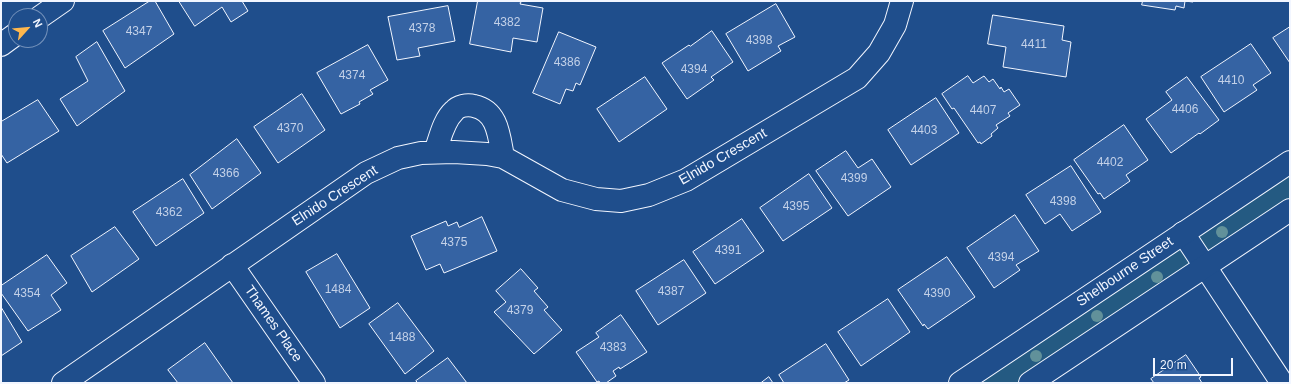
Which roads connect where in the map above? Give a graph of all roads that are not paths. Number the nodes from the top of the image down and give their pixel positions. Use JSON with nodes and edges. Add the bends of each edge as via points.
{"nodes":[{"id":1,"x":62,"y":1,"type":"edge"},
{"id":2,"x":902,"y":1,"type":"edge"},
{"id":3,"x":48,"y":11,"type":"edge"},
{"id":4,"x":434,"y":152,"type":"junction"},
{"id":5,"x":503,"y":157,"type":"junction"},
{"id":6,"x":1290,"y":162,"type":"edge"},
{"id":7,"x":1290,"y":210,"type":"edge"},
{"id":8,"x":1183,"y":233,"type":"junction"},
{"id":9,"x":232,"y":265,"type":"junction"},
{"id":10,"x":1205,"y":266,"type":"junction"},
{"id":11,"x":63,"y":383,"type":"edge"},
{"id":12,"x":314,"y":383,"type":"edge"},
{"id":13,"x":960,"y":383,"type":"edge"},
{"id":14,"x":1030,"y":383,"type":"edge"},
{"id":15,"x":1282,"y":383,"type":"edge"}],
"edges":[{"from":1,"to":3,"type":"street"},
{"from":2,"to":5,"type":"street","name":"Elnido Crescent","via":[[895,25],[879,53],[857,78],[686,180],[649,195],[621,201],[596,199],[562,190]]},
{"from":4,"to":5,"type":"street","name":"Elnido Crescent"},
{"from":4,"to":5,"type":"street","via":[[447,119],[455,109],[468,104],[482,107],[490,115],[497,127]]},
{"from":4,"to":9,"type":"street","name":"Elnido Crescent","via":[[398,158],[366,173]]},
{"from":6,"to":8,"type":"street","name":"Shelbourne Street"},
{"from":7,"to":10,"type":"street"},
{"from":8,"to":10,"type":"street"},
{"from":8,"to":13,"type":"street","name":"Shelbourne Street"},
{"from":9,"to":11,"type":"street","name":"Elnido Crescent"},
{"from":9,"to":12,"type":"street","name":"Thames Place"},
{"from":10,"to":14,"type":"street"},
{"from":10,"to":15,"type":"street"}]}
